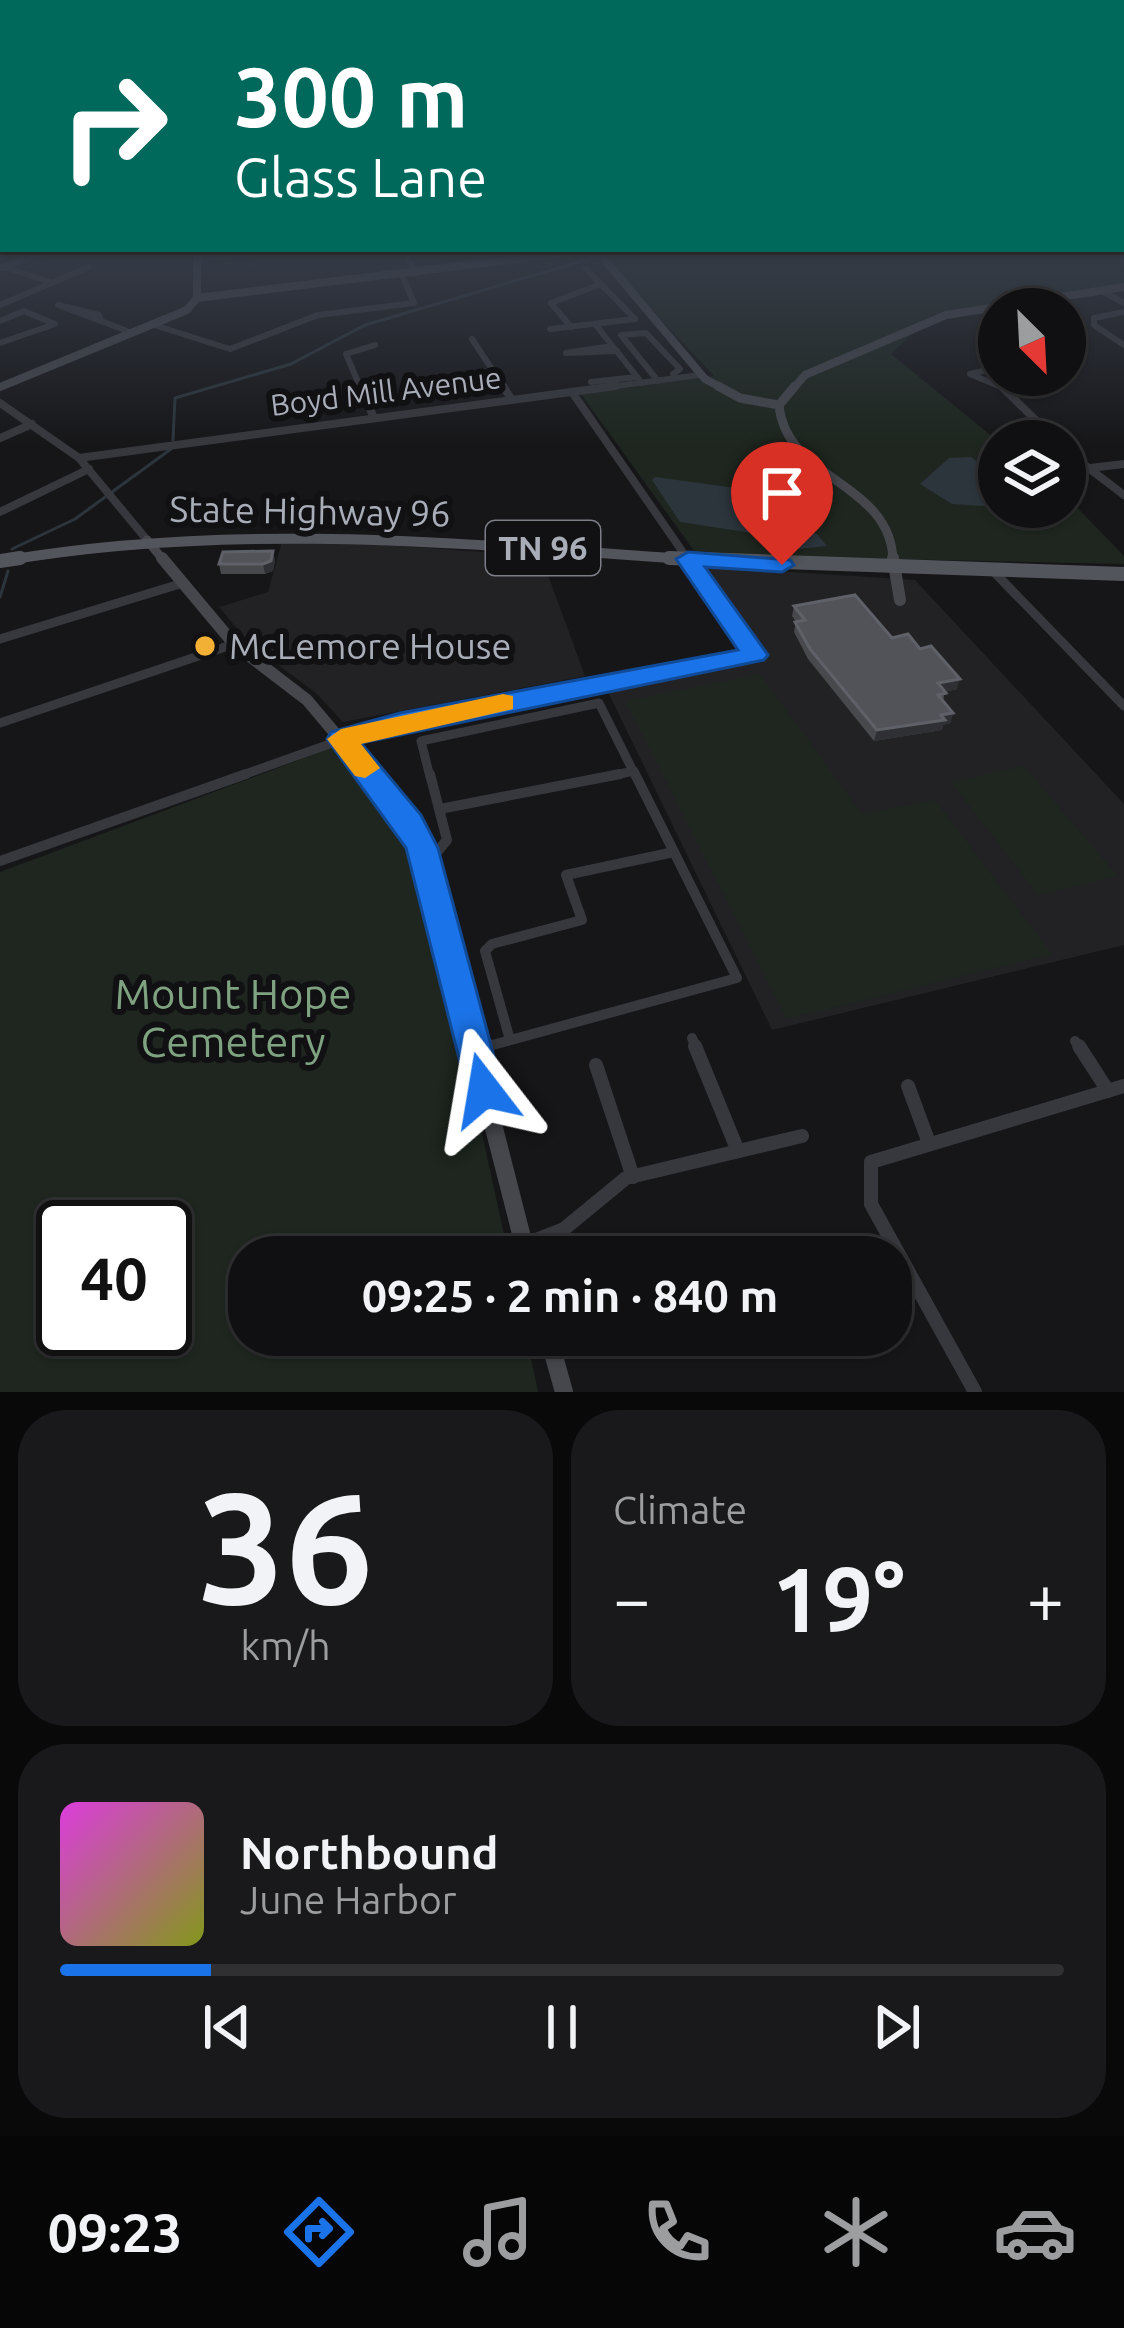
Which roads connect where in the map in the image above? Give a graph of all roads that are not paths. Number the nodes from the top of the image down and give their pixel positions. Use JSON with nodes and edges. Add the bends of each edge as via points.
{"nodes":[{"id":1,"x":38,"y":317,"type":"edge"},
{"id":2,"x":89,"y":317,"type":"edge"},
{"id":3,"x":100,"y":317,"type":"edge"},
{"id":4,"x":172,"y":317,"type":"edge"},
{"id":5,"x":313,"y":317,"type":"edge"},
{"id":6,"x":563,"y":317,"type":"edge"},
{"id":7,"x":633,"y":317,"type":"edge"},
{"id":8,"x":648,"y":317,"type":"edge"},
{"id":9,"x":941,"y":317,"type":"edge"},
{"id":10,"x":1099,"y":317,"type":"edge"},
{"id":11,"x":101,"y":322,"type":"junction"},
{"id":12,"x":595,"y":324,"type":"junction"},
{"id":13,"x":154,"y":325,"type":"junction"},
{"id":14,"x":571,"y":327,"type":"junction"},
{"id":15,"x":550,"y":329,"type":"dead end"},
{"id":16,"x":133,"y":334,"type":"junction"},
{"id":17,"x":472,"y":339,"type":"dead end"},
{"id":18,"x":0,"y":343,"type":"edge"},
{"id":19,"x":375,"y":345,"type":"dead end"},
{"id":20,"x":1124,"y":345,"type":"edge"},
{"id":21,"x":615,"y":349,"type":"junction"},
{"id":22,"x":700,"y":375,"type":"junction"},
{"id":23,"x":656,"y":379,"type":"junction"},
{"id":24,"x":639,"y":380,"type":"junction"},
{"id":25,"x":591,"y":382,"type":"dead end"},
{"id":26,"x":3,"y":383,"type":"edge"},
{"id":27,"x":572,"y":392,"type":"junction"},
{"id":28,"x":1013,"y":396,"type":"edge"},
{"id":29,"x":512,"y":400,"type":"junction"},
{"id":30,"x":0,"y":403,"type":"edge"},
{"id":31,"x":779,"y":405,"type":"junction"},
{"id":32,"x":374,"y":418,"type":"junction"},
{"id":33,"x":1036,"y":420,"type":"edge"},
{"id":34,"x":32,"y":424,"type":"junction"},
{"id":35,"x":0,"y":438,"type":"edge"},
{"id":36,"x":79,"y":458,"type":"junction"},
{"id":37,"x":1124,"y":464,"type":"edge"},
{"id":38,"x":1087,"y":467,"type":"joint"},
{"id":39,"x":88,"y":469,"type":"junction"},
{"id":40,"x":1124,"y":495,"type":"edge"},
{"id":41,"x":0,"y":512,"type":"edge"},
{"id":42,"x":147,"y":540,"type":"junction"},
{"id":43,"x":688,"y":559,"type":"junction"},
{"id":44,"x":0,"y":561,"type":"edge"},
{"id":45,"x":897,"y":570,"type":"junction"},
{"id":46,"x":994,"y":572,"type":"junction"},
{"id":47,"x":1124,"y":574,"type":"edge"},
{"id":48,"x":183,"y":583,"type":"junction"},
{"id":49,"x":899,"y":600,"type":"dead end"},
{"id":50,"x":0,"y":639,"type":"edge"},
{"id":51,"x":235,"y":644,"type":"junction"},
{"id":52,"x":1122,"y":702,"type":"edge"},
{"id":53,"x":0,"y":723,"type":"edge"},
{"id":54,"x":341,"y":739,"type":"junction"},
{"id":55,"x":634,"y":771,"type":"junction"},
{"id":56,"x":440,"y":809,"type":"junction"},
{"id":57,"x":674,"y":852,"type":"junction"},
{"id":58,"x":424,"y":854,"type":"junction"},
{"id":59,"x":0,"y":861,"type":"edge"},
{"id":60,"x":692,"y":1038,"type":"dead end"},
{"id":61,"x":510,"y":1040,"type":"junction"},
{"id":62,"x":1075,"y":1041,"type":"dead end"},
{"id":63,"x":474,"y":1051,"type":"junction"},
{"id":64,"x":596,"y":1065,"type":"dead end"},
{"id":65,"x":908,"y":1086,"type":"dead end"},
{"id":66,"x":1116,"y":1088,"type":"edge"},
{"id":67,"x":802,"y":1136,"type":"dead end"},
{"id":68,"x":929,"y":1143,"type":"junction"},
{"id":69,"x":738,"y":1151,"type":"junction"},
{"id":70,"x":633,"y":1177,"type":"junction"},
{"id":71,"x":521,"y":1236,"type":"edge"},
{"id":72,"x":552,"y":1236,"type":"edge"},
{"id":73,"x":554,"y":1356,"type":"edge"},
{"id":74,"x":564,"y":1392,"type":"edge"},
{"id":75,"x":975,"y":1392,"type":"edge"}],
"edges":[{"from":1,"to":18,"type":"street","via":[[55,324]]},
{"from":2,"to":11,"type":"street"},
{"from":3,"to":11,"type":"street"},
{"from":4,"to":13,"type":"street"},
{"from":5,"to":13,"type":"street","via":[[240,348],[218,349]]},
{"from":6,"to":14,"type":"street"},
{"from":7,"to":12,"type":"street"},
{"from":8,"to":22,"type":"street"},
{"from":9,"to":31,"type":"street","via":[[805,376]]},
{"from":10,"to":20,"type":"street","via":[[1105,334]]},
{"from":11,"to":16,"type":"street"},
{"from":12,"to":14,"type":"street"},
{"from":12,"to":21,"type":"street"},
{"from":13,"to":16,"type":"street"},
{"from":14,"to":15,"type":"street"},
{"from":16,"to":26,"type":"street"},
{"from":17,"to":29,"type":"street"},
{"from":19,"to":32,"type":"street","via":[[346,354]]},
{"from":21,"to":21,"type":"street","via":[[566,353]]},
{"from":21,"to":24,"type":"street"},
{"from":22,"to":23,"type":"street","name":"Boyd Mill Avenue"},
{"from":22,"to":31,"type":"street","via":[[726,392]]},
{"from":23,"to":23,"type":"street","via":[[621,337],[621,335],[646,333],[680,369]]},
{"from":23,"to":24,"type":"street","name":"Boyd Mill Avenue"},
{"from":24,"to":25,"type":"street"},
{"from":24,"to":27,"type":"street","name":"Boyd Mill Avenue"},
{"from":27,"to":29,"type":"street","name":"Boyd Mill Avenue"},
{"from":27,"to":43,"type":"street"},
{"from":28,"to":33,"type":"street"},
{"from":29,"to":32,"type":"street","name":"Boyd Mill Avenue"},
{"from":30,"to":34,"type":"street"},
{"from":31,"to":45,"type":"street","via":[[792,446],[879,514]]},
{"from":32,"to":36,"type":"street","name":"Boyd Mill Avenue"},
{"from":34,"to":35,"type":"street"},
{"from":34,"to":36,"type":"street"},
{"from":36,"to":39,"type":"street"},
{"from":37,"to":38,"type":"street"},
{"from":38,"to":40,"type":"street"},
{"from":39,"to":41,"type":"street"},
{"from":39,"to":42,"type":"street"},
{"from":42,"to":43,"type":"main road","name":"State Highway 96","number":"TN 96","via":[[345,535]]},
{"from":42,"to":44,"type":"main road","name":"State Highway 96","number":"TN 96"},
{"from":42,"to":48,"type":"street"},
{"from":43,"to":45,"type":"main road","name":"State Highway 96","number":"TN 96"},
{"from":43,"to":54,"type":"street","via":[[755,655]]},
{"from":45,"to":46,"type":"main road","name":"State Highway 96","number":"TN 96"},
{"from":45,"to":49,"type":"street"},
{"from":46,"to":47,"type":"main road","name":"State Highway 96","number":"TN 96"},
{"from":46,"to":52,"type":"street"},
{"from":48,"to":50,"type":"street"},
{"from":48,"to":51,"type":"street"},
{"from":51,"to":53,"type":"street"},
{"from":51,"to":54,"type":"street","via":[[307,700]]},
{"from":54,"to":58,"type":"street","via":[[410,823]]},
{"from":54,"to":59,"type":"street"},
{"from":55,"to":56,"type":"street"},
{"from":55,"to":56,"type":"street","via":[[599,703],[428,736],[421,741]]},
{"from":55,"to":57,"type":"street"},
{"from":56,"to":58,"type":"street","via":[[448,840]]},
{"from":57,"to":61,"type":"street","via":[[566,875],[582,920],[485,951]]},
{"from":57,"to":61,"type":"street","via":[[737,978]]},
{"from":58,"to":63,"type":"street"},
{"from":60,"to":69,"type":"street"},
{"from":61,"to":63,"type":"street"},
{"from":62,"to":66,"type":"street"},
{"from":63,"to":71,"type":"street"},
{"from":64,"to":70,"type":"street"},
{"from":65,"to":68,"type":"street"},
{"from":66,"to":68,"type":"street"},
{"from":67,"to":69,"type":"street"},
{"from":68,"to":75,"type":"street","via":[[871,1162],[871,1204]]},
{"from":69,"to":70,"type":"street"},
{"from":70,"to":72,"type":"street"},
{"from":73,"to":74,"type":"street"}]}
